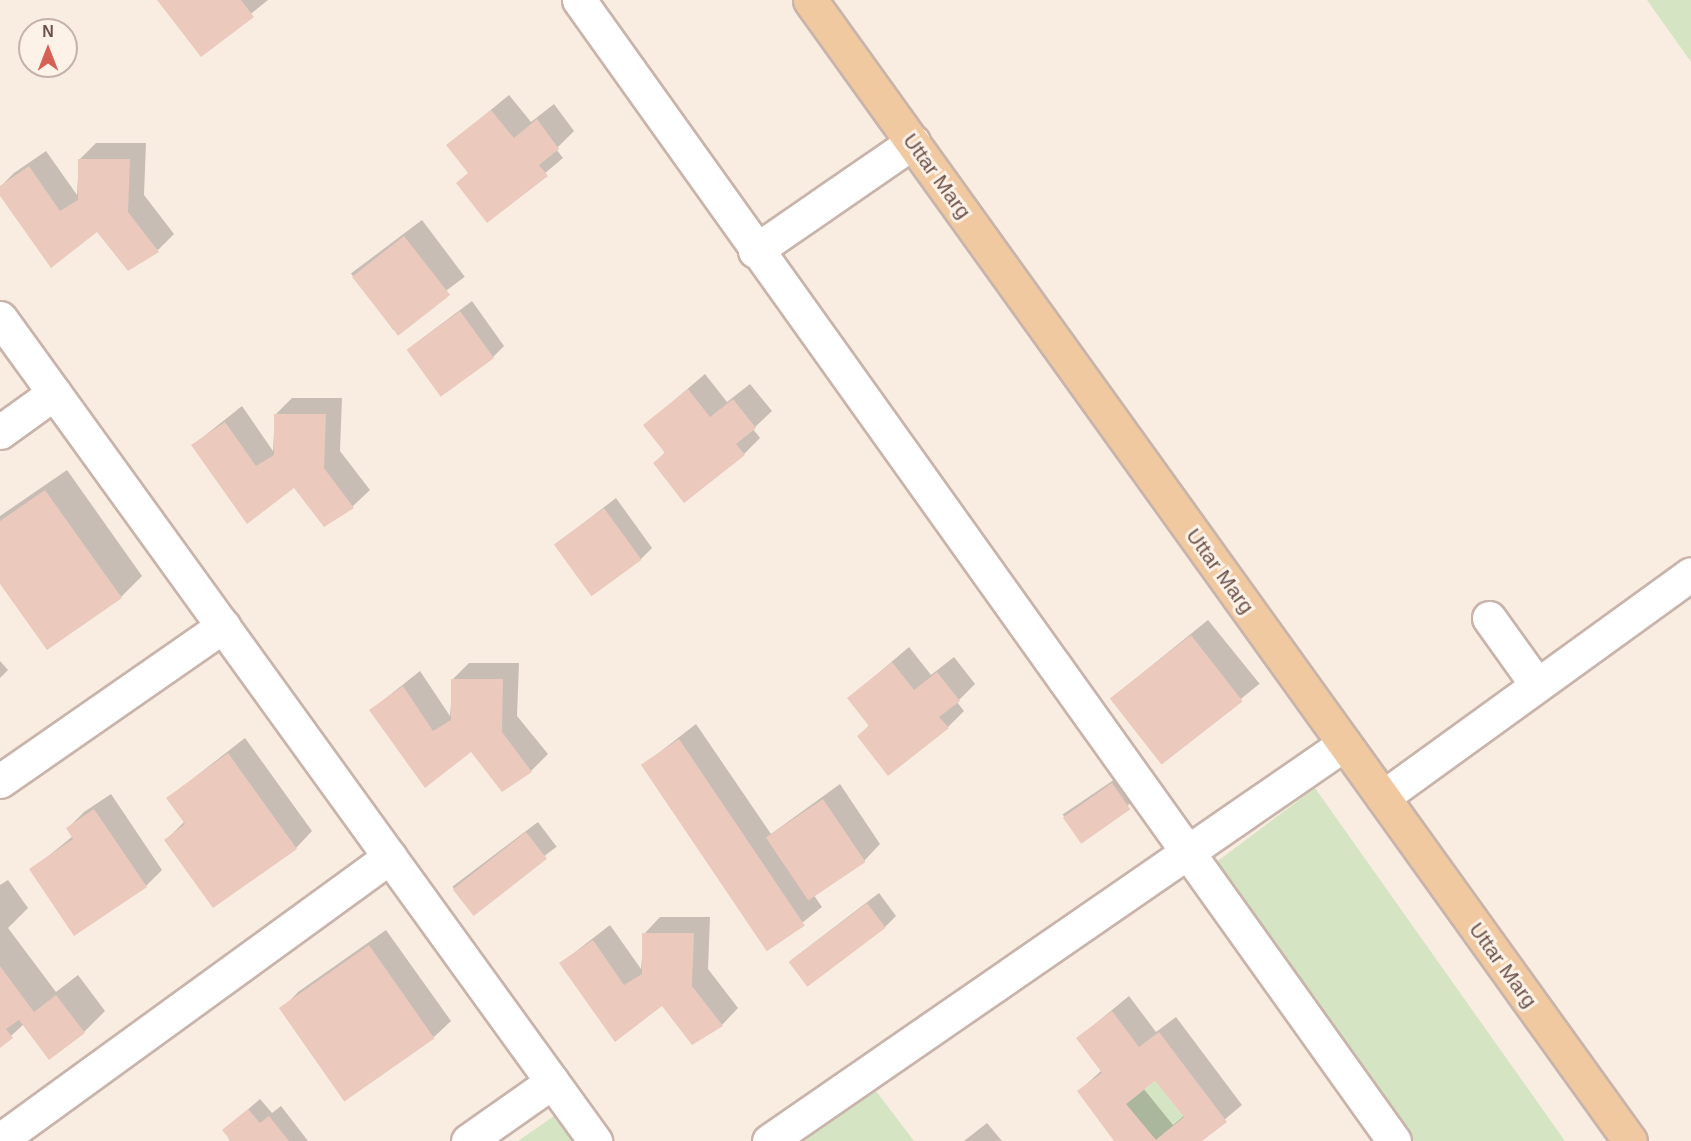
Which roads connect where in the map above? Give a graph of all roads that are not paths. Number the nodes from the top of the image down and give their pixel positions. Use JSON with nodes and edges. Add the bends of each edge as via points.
{"nodes":[{"id":1,"x":579,"y":0,"type":"edge"},
{"id":2,"x":810,"y":0,"type":"edge"},
{"id":3,"x":913,"y":142,"type":"junction"},
{"id":4,"x":755,"y":251,"type":"junction"},
{"id":5,"x":0,"y":318,"type":"edge"},
{"id":6,"x":54,"y":393,"type":"junction"},
{"id":7,"x":0,"y":432,"type":"edge"},
{"id":8,"x":1691,"y":574,"type":"edge"},
{"id":9,"x":1489,"y":618,"type":"dead end"},
{"id":10,"x":223,"y":626,"type":"junction"},
{"id":11,"x":1537,"y":685,"type":"junction"},
{"id":12,"x":1344,"y":744,"type":"junction"},
{"id":13,"x":0,"y":781,"type":"edge"},
{"id":14,"x":1383,"y":797,"type":"junction"},
{"id":15,"x":1187,"y":853,"type":"junction"},
{"id":16,"x":390,"y":857,"type":"junction"},
{"id":17,"x":552,"y":1082,"type":"junction"},
{"id":18,"x":0,"y":1140,"type":"edge"},
{"id":19,"x":468,"y":1141,"type":"edge"},
{"id":20,"x":595,"y":1141,"type":"edge"},
{"id":21,"x":768,"y":1141,"type":"edge"},
{"id":22,"x":1394,"y":1141,"type":"edge"},
{"id":23,"x":1630,"y":1141,"type":"edge"}],
"edges":[{"from":1,"to":4,"type":"street"},
{"from":2,"to":3,"type":"main road","name":"Uttar Marg"},
{"from":3,"to":4,"type":"street"},
{"from":3,"to":12,"type":"main road","name":"Uttar Marg"},
{"from":4,"to":15,"type":"street"},
{"from":5,"to":6,"type":"street"},
{"from":6,"to":7,"type":"street"},
{"from":6,"to":10,"type":"street"},
{"from":8,"to":11,"type":"street"},
{"from":9,"to":11,"type":"street"},
{"from":10,"to":13,"type":"street"},
{"from":10,"to":16,"type":"street"},
{"from":11,"to":14,"type":"street"},
{"from":12,"to":14,"type":"main road","name":"Uttar Marg"},
{"from":12,"to":15,"type":"street"},
{"from":14,"to":23,"type":"main road","name":"Uttar Marg"},
{"from":15,"to":21,"type":"street"},
{"from":15,"to":22,"type":"street"},
{"from":16,"to":17,"type":"street"},
{"from":16,"to":18,"type":"street"},
{"from":17,"to":19,"type":"street"},
{"from":17,"to":20,"type":"street"}]}
